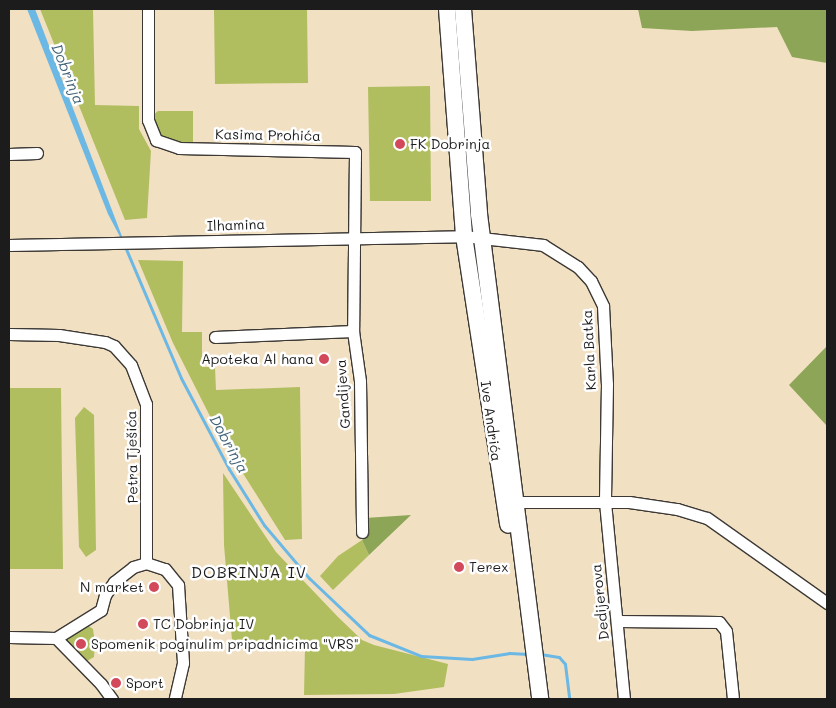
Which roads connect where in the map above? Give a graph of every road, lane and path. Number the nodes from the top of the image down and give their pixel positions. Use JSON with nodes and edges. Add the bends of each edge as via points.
{"nodes":[{"id":1,"x":148,"y":9,"type":"edge"},
{"id":2,"x":447,"y":9,"type":"edge"},
{"id":3,"x":462,"y":9,"type":"edge"},
{"id":4,"x":355,"y":152,"type":"joint"},
{"id":5,"x":37,"y":153,"type":"dead end"},
{"id":6,"x":9,"y":154,"type":"edge"},
{"id":7,"x":354,"y":236,"type":"junction"},
{"id":8,"x":464,"y":236,"type":"junction"},
{"id":9,"x":481,"y":237,"type":"junction"},
{"id":10,"x":9,"y":245,"type":"edge"},
{"id":11,"x":352,"y":331,"type":"junction"},
{"id":12,"x":9,"y":334,"type":"edge"},
{"id":13,"x":214,"y":337,"type":"dead end"},
{"id":14,"x":605,"y":502,"type":"junction"},
{"id":15,"x":508,"y":503,"type":"junction"},
{"id":16,"x":362,"y":532,"type":"dead end"},
{"id":17,"x":146,"y":563,"type":"junction"},
{"id":18,"x":827,"y":603,"type":"edge"},
{"id":19,"x":618,"y":621,"type":"junction"},
{"id":20,"x":9,"y":637,"type":"edge"},
{"id":21,"x":56,"y":638,"type":"junction"},
{"id":22,"x":112,"y":699,"type":"edge"},
{"id":23,"x":176,"y":699,"type":"edge"},
{"id":24,"x":540,"y":699,"type":"edge"},
{"id":25,"x":624,"y":699,"type":"edge"},
{"id":26,"x":733,"y":699,"type":"edge"}],
"edges":[{"from":1,"to":4,"type":"street","name":"Kasima Prohića","via":[[148,120],[156,140],[179,148]]},
{"from":2,"to":8,"type":"main road","name":"Ive Andrića"},
{"from":3,"to":9,"type":"main road","name":"Ive Andrića"},
{"from":4,"to":7,"type":"street","name":"Gandijeva"},
{"from":5,"to":6,"type":"street"},
{"from":7,"to":8,"type":"street","name":"Ilhamina"},
{"from":7,"to":10,"type":"street","name":"Ilhamina"},
{"from":7,"to":11,"type":"street","name":"Gandijeva"},
{"from":8,"to":9,"type":"street","name":"Karla Batka"},
{"from":8,"to":15,"type":"main road","name":"Ive Andrića"},
{"from":9,"to":14,"type":"street","name":"Karla Batka","via":[[543,246],[578,267],[598,294],[603,306],[607,384]]},
{"from":9,"to":15,"type":"main road","name":"Ive Andrića"},
{"from":11,"to":13,"type":"street"},
{"from":11,"to":16,"type":"street","name":"Gandijeva","via":[[360,381]]},
{"from":12,"to":17,"type":"street","name":"Petra Tješića","via":[[105,342],[114,346],[131,365],[146,404]]},
{"from":14,"to":15,"type":"street"},
{"from":14,"to":18,"type":"street","via":[[655,504],[707,518]]},
{"from":14,"to":19,"type":"street","name":"Dedijerova"},
{"from":15,"to":24,"type":"main road","name":"Ive Andrića"},
{"from":17,"to":21,"type":"street","via":[[132,567],[114,582],[105,595],[102,610]]},
{"from":17,"to":23,"type":"street","via":[[165,569],[178,584],[183,663]]},
{"from":19,"to":25,"type":"street","name":"Dedijerova"},
{"from":19,"to":26,"type":"street","via":[[719,622],[726,631]]},
{"from":20,"to":21,"type":"street"},
{"from":21,"to":22,"type":"street"}]}
